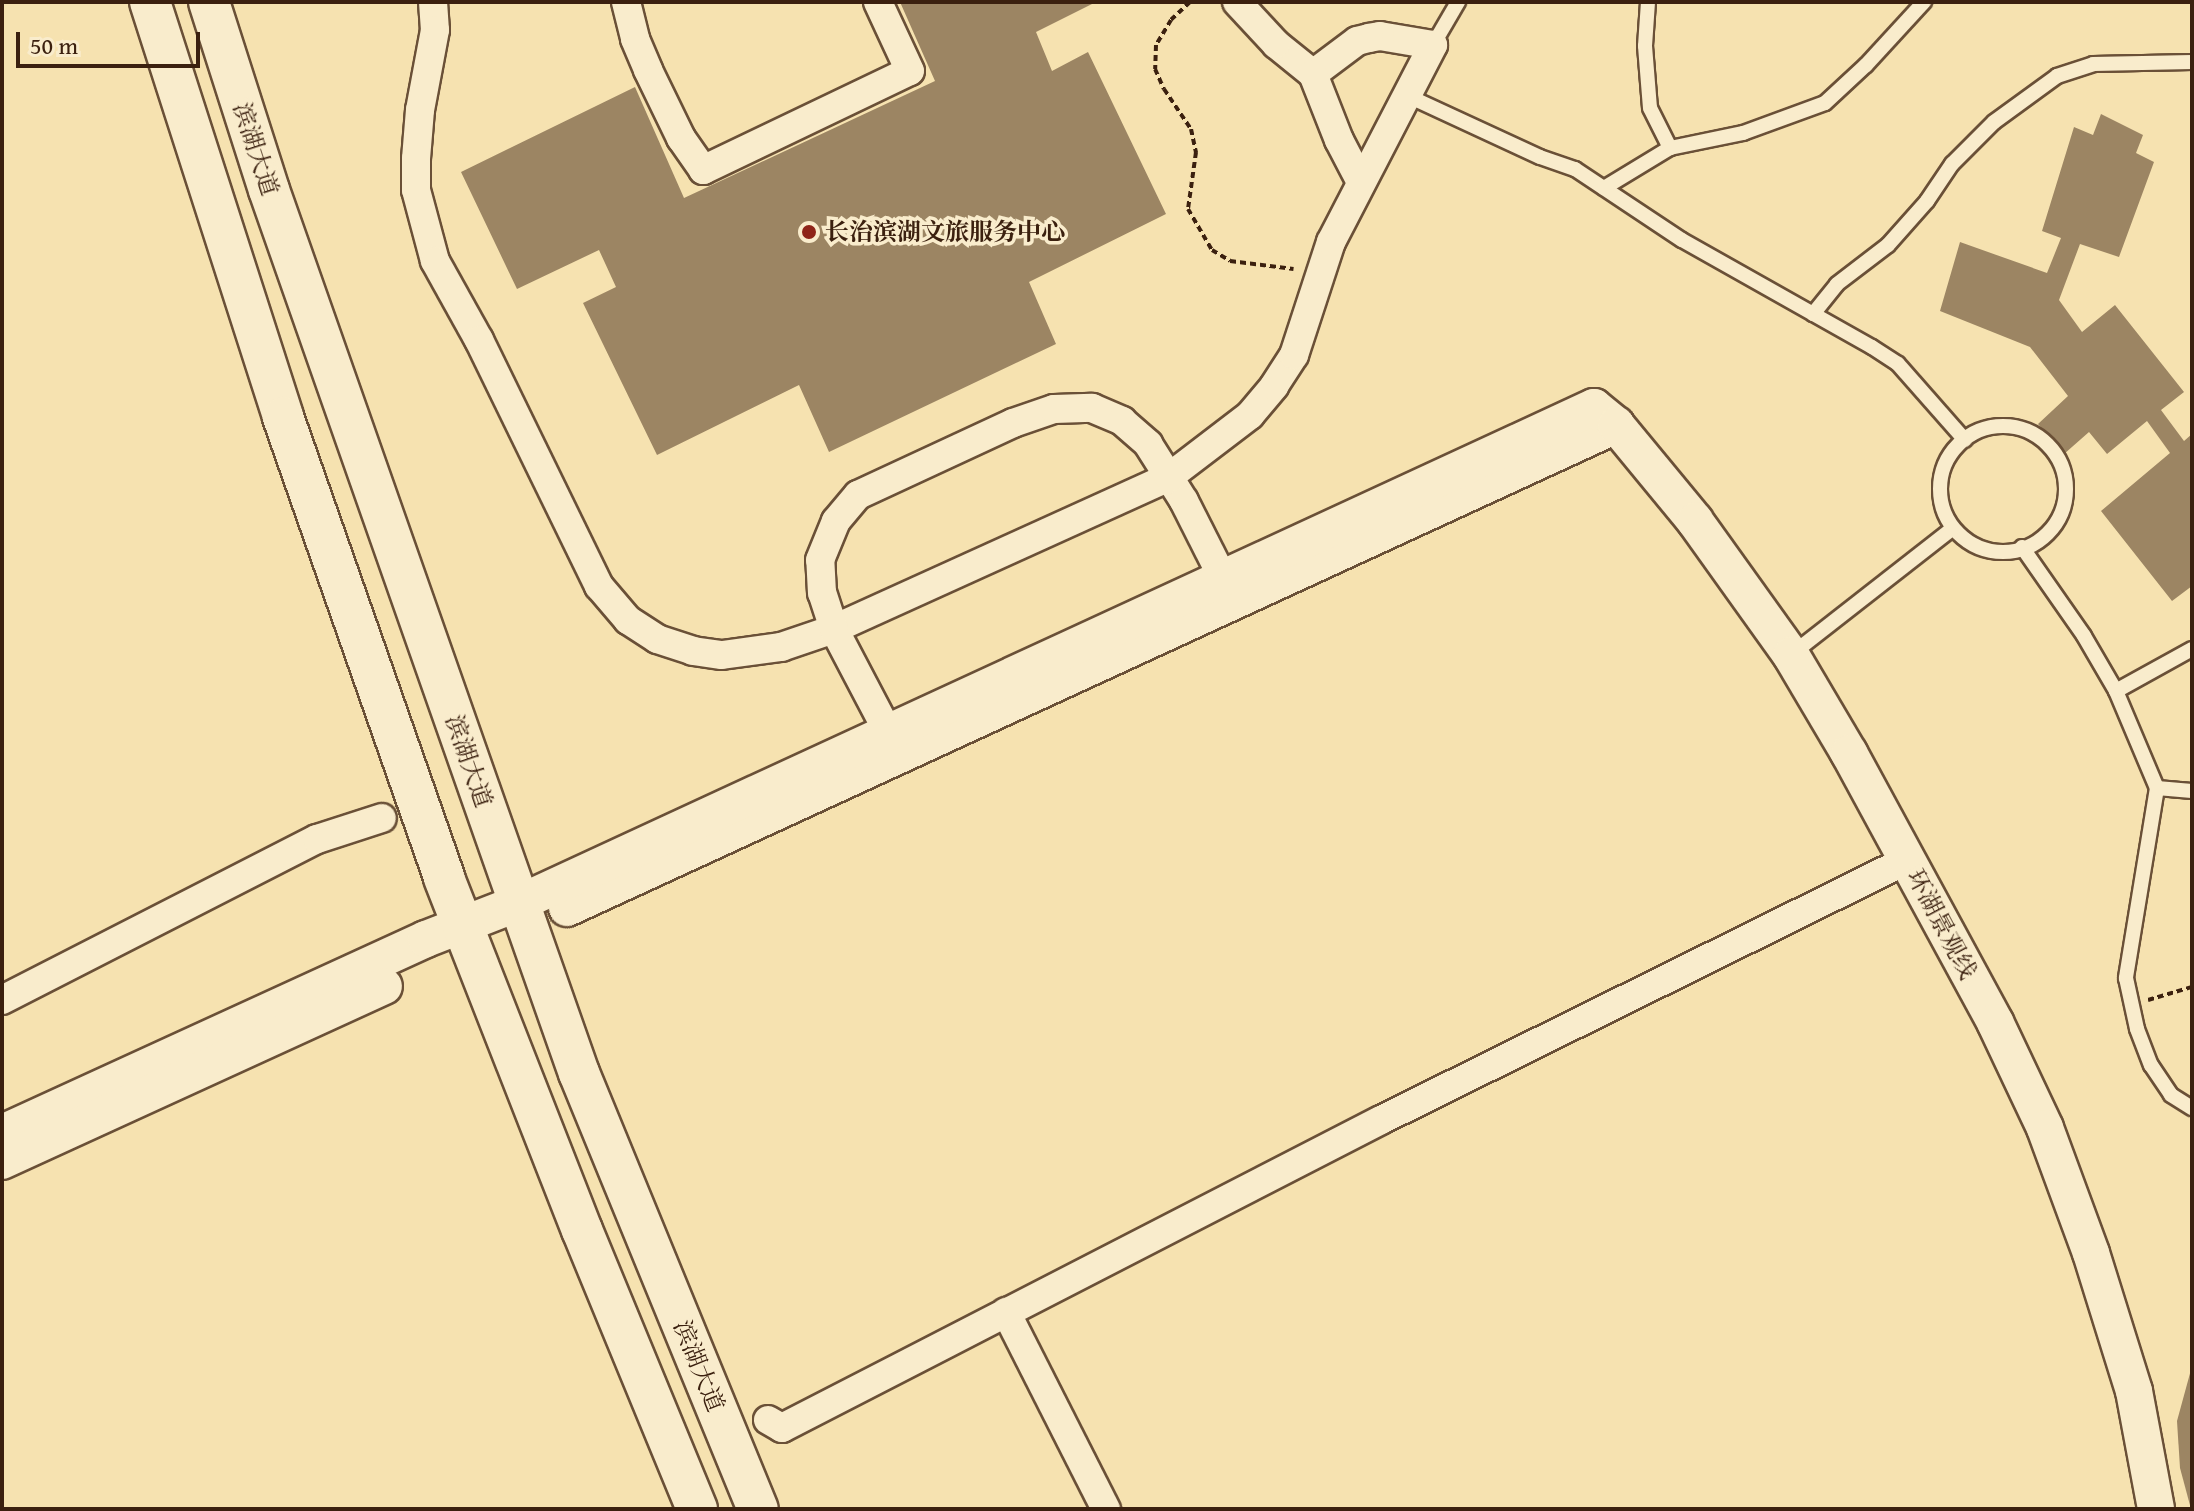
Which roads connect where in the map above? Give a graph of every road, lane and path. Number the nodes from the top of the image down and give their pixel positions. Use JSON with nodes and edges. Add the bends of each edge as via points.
{"nodes":[{"id":1,"x":150,"y":2,"type":"edge"},
{"id":2,"x":209,"y":2,"type":"edge"},
{"id":3,"x":433,"y":2,"type":"edge"},
{"id":4,"x":626,"y":2,"type":"edge"},
{"id":5,"x":878,"y":2,"type":"edge"},
{"id":6,"x":1190,"y":2,"type":"edge"},
{"id":7,"x":1237,"y":2,"type":"edge"},
{"id":8,"x":1458,"y":2,"type":"edge"},
{"id":9,"x":1648,"y":2,"type":"edge"},
{"id":10,"x":1924,"y":2,"type":"edge"},
{"id":11,"x":1433,"y":45,"type":"junction"},
{"id":12,"x":2192,"y":62,"type":"edge"},
{"id":13,"x":1313,"y":74,"type":"junction"},
{"id":14,"x":1408,"y":96,"type":"junction"},
{"id":15,"x":1670,"y":148,"type":"junction"},
{"id":16,"x":1361,"y":182,"type":"junction"},
{"id":17,"x":1604,"y":188,"type":"junction"},
{"id":18,"x":1321,"y":272,"type":"junction"},
{"id":19,"x":1813,"y":314,"type":"junction"},
{"id":20,"x":1965,"y":440,"type":"junction"},
{"id":21,"x":1169,"y":477,"type":"junction"},
{"id":22,"x":1953,"y":528,"type":"junction"},
{"id":23,"x":2022,"y":547,"type":"junction"},
{"id":24,"x":1228,"y":589,"type":"junction"},
{"id":25,"x":834,"y":629,"type":"junction"},
{"id":26,"x":2192,"y":649,"type":"edge"},
{"id":27,"x":1791,"y":655,"type":"junction"},
{"id":28,"x":2116,"y":691,"type":"junction"},
{"id":29,"x":894,"y":743,"type":"junction"},
{"id":30,"x":2157,"y":788,"type":"junction"},
{"id":31,"x":2192,"y":791,"type":"edge"},
{"id":32,"x":382,"y":818,"type":"dead end"},
{"id":33,"x":1907,"y":860,"type":"junction"},
{"id":34,"x":523,"y":914,"type":"junction"},
{"id":35,"x":466,"y":936,"type":"junction"},
{"id":36,"x":2192,"y":987,"type":"edge"},
{"id":37,"x":2,"y":1000,"type":"edge"},
{"id":38,"x":2132,"y":1005,"type":"junction"},
{"id":39,"x":2192,"y":1108,"type":"edge"},
{"id":40,"x":2,"y":1133,"type":"edge"},
{"id":41,"x":2,"y":1161,"type":"edge"},
{"id":42,"x":1006,"y":1312,"type":"junction"},
{"id":43,"x":768,"y":1420,"type":"dead end"},
{"id":44,"x":697,"y":1509,"type":"edge"},
{"id":45,"x":758,"y":1509,"type":"edge"},
{"id":46,"x":1106,"y":1509,"type":"edge"},
{"id":47,"x":2156,"y":1509,"type":"edge"}],
"edges":[{"from":1,"to":35,"type":"main road","via":[[283,417]]},
{"from":2,"to":34,"type":"main road","name":"滨湖大道","via":[[274,204]]},
{"from":3,"to":25,"type":"street","via":[[435,30],[420,110],[416,190],[435,261],[599,586],[628,620],[657,639],[693,651],[722,655],[781,647]]},
{"from":4,"to":5,"type":"street","via":[[648,70],[703,170],[910,71]]},
{"from":6,"to":18,"type":"path","via":[[1156,45],[1155,69],[1191,129],[1196,152],[1188,209],[1199,233],[1230,261]]},
{"from":7,"to":13,"type":"street"},
{"from":8,"to":11,"type":"lane"},
{"from":9,"to":15,"type":"lane","via":[[1650,108]]},
{"from":10,"to":15,"type":"lane","via":[[1825,103],[1743,133]]},
{"from":11,"to":13,"type":"street","via":[[1369,38]]},
{"from":11,"to":14,"type":"street"},
{"from":12,"to":19,"type":"lane","via":[[2093,64],[2057,76],[1994,122],[1952,164],[1888,245],[1837,284]]},
{"from":13,"to":16,"type":"street"},
{"from":14,"to":16,"type":"street"},
{"from":14,"to":17,"type":"lane","via":[[1575,169]]},
{"from":15,"to":17,"type":"lane"},
{"from":16,"to":18,"type":"street"},
{"from":17,"to":19,"type":"lane","via":[[1682,240]]},
{"from":18,"to":21,"type":"street","via":[[1294,355],[1274,386],[1250,415]]},
{"from":19,"to":20,"type":"lane","via":[[1898,364]]},
{"from":20,"to":22,"type":"lane","via":[[1944,466],[1939,488],[1942,509]]},
{"from":20,"to":23,"type":"lane","via":[[1991,427],[2011,426],[2031,432],[2059,460],[2066,499],[2059,518],[2047,535]]},
{"from":21,"to":24,"type":"street"},
{"from":21,"to":25,"type":"street"},
{"from":21,"to":25,"type":"street","via":[[1148,444],[1122,421],[1092,408],[1054,409],[1013,423],[858,495],[836,521],[820,560],[822,593]]},
{"from":22,"to":23,"type":"lane","via":[[1988,552],[2010,553]]},
{"from":22,"to":27,"type":"lane"},
{"from":23,"to":28,"type":"lane"},
{"from":24,"to":27,"type":"street","name":"环湖景观线","via":[[1605,416],[1722,555]]},
{"from":24,"to":29,"type":"street"},
{"from":25,"to":29,"type":"street"},
{"from":26,"to":28,"type":"lane"},
{"from":27,"to":33,"type":"street","name":"环湖景观线"},
{"from":28,"to":30,"type":"lane"},
{"from":29,"to":34,"type":"street"},
{"from":30,"to":31,"type":"lane"},
{"from":30,"to":38,"type":"lane","via":[[2126,978]]},
{"from":32,"to":37,"type":"street","via":[[317,839]]},
{"from":33,"to":42,"type":"street"},
{"from":33,"to":47,"type":"street","name":"环湖景观线","via":[[1995,1022],[2061,1167],[2134,1391]]},
{"from":34,"to":35,"type":"street"},
{"from":34,"to":45,"type":"main road","name":"滨湖大道","via":[[579,1073]]},
{"from":35,"to":40,"type":"street"},
{"from":35,"to":41,"type":"street"},
{"from":35,"to":44,"type":"main road"},
{"from":36,"to":38,"type":"path"},
{"from":38,"to":39,"type":"lane","via":[[2151,1065],[2171,1095]]},
{"from":42,"to":43,"type":"street","via":[[782,1428]]},
{"from":42,"to":46,"type":"street"}]}
